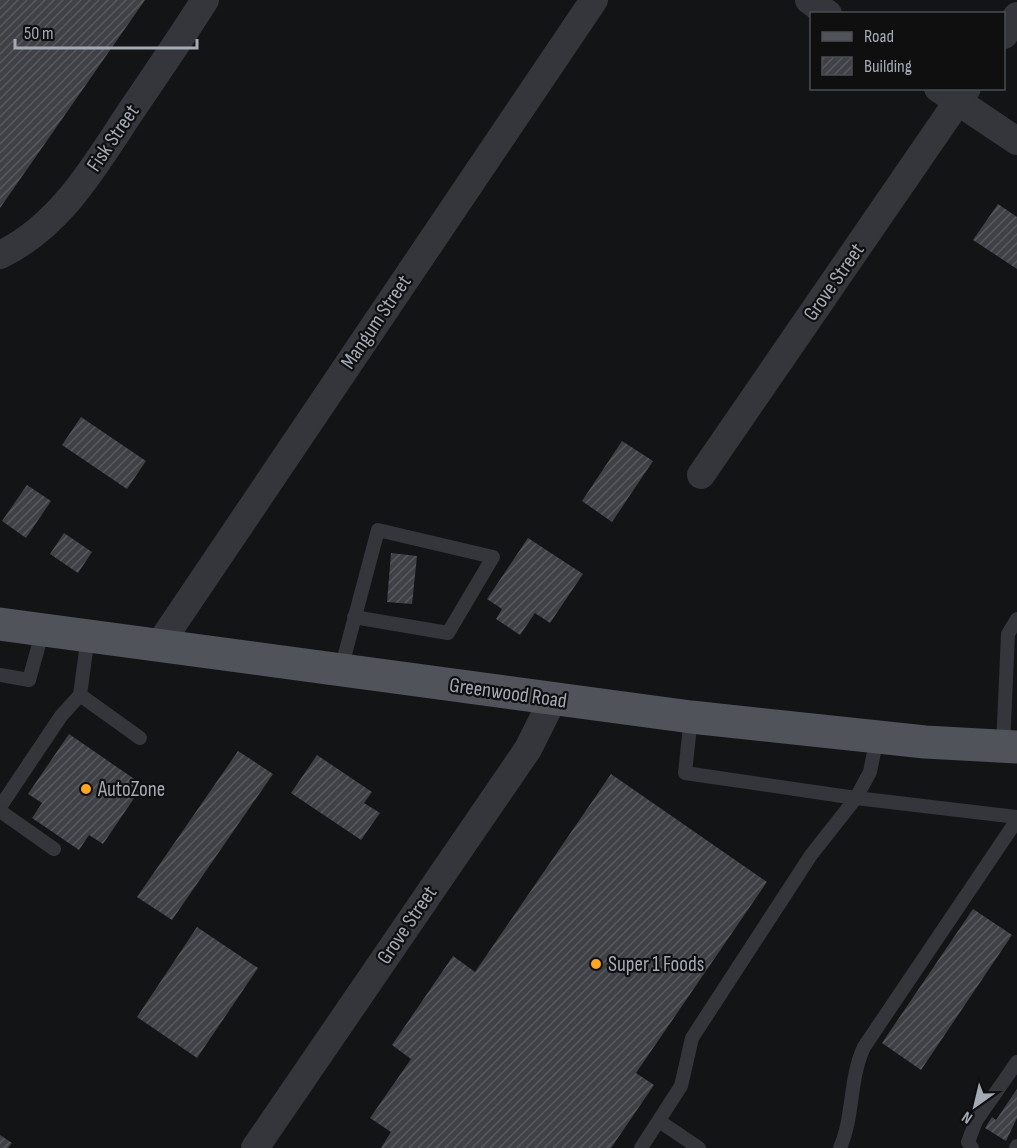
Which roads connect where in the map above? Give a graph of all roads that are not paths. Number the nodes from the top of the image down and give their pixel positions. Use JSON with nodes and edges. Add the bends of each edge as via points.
{"nodes":[{"id":1,"x":205,"y":0,"type":"edge"},
{"id":2,"x":594,"y":0,"type":"edge"},
{"id":3,"x":809,"y":0,"type":"edge"},
{"id":4,"x":825,"y":12,"type":"edge"},
{"id":5,"x":1017,"y":16,"type":"edge"},
{"id":6,"x":1005,"y":34,"type":"edge"},
{"id":7,"x":954,"y":93,"type":"edge"},
{"id":8,"x":1017,"y":141,"type":"edge"},
{"id":9,"x":0,"y":255,"type":"edge"},
{"id":10,"x":701,"y":475,"type":"dead end"},
{"id":11,"x":354,"y":616,"type":"junction"},
{"id":12,"x":1017,"y":620,"type":"edge"},
{"id":13,"x":0,"y":624,"type":"edge"},
{"id":14,"x":43,"y":630,"type":"junction"},
{"id":15,"x":88,"y":636,"type":"junction"},
{"id":16,"x":159,"y":645,"type":"junction"},
{"id":17,"x":1012,"y":656,"type":"edge"},
{"id":18,"x":341,"y":669,"type":"junction"},
{"id":19,"x":0,"y":675,"type":"edge"},
{"id":20,"x":80,"y":695,"type":"junction"},
{"id":21,"x":553,"y":699,"type":"junction"},
{"id":22,"x":691,"y":717,"type":"junction"},
{"id":23,"x":877,"y":737,"type":"junction"},
{"id":24,"x":140,"y":738,"type":"dead end"},
{"id":25,"x":1010,"y":747,"type":"edge"},
{"id":26,"x":856,"y":798,"type":"junction"},
{"id":27,"x":0,"y":807,"type":"edge"},
{"id":28,"x":0,"y":812,"type":"edge"},
{"id":29,"x":1017,"y":818,"type":"edge"},
{"id":30,"x":54,"y":849,"type":"dead end"},
{"id":31,"x":1017,"y":1062,"type":"edge"},
{"id":32,"x":659,"y":1121,"type":"junction"},
{"id":33,"x":255,"y":1148,"type":"edge"},
{"id":34,"x":641,"y":1148,"type":"edge"},
{"id":35,"x":699,"y":1148,"type":"edge"},
{"id":36,"x":840,"y":1148,"type":"edge"},
{"id":37,"x":972,"y":1148,"type":"edge"}],
"edges":[{"from":1,"to":9,"type":"street","name":"Fisk Street","via":[[81,186],[42,228]]},
{"from":2,"to":16,"type":"street","name":"Mangum Street"},
{"from":3,"to":4,"type":"street"},
{"from":5,"to":6,"type":"street"},
{"from":7,"to":8,"type":"street"},
{"from":7,"to":10,"type":"street","name":"Grove Street"},
{"from":11,"to":11,"type":"lane","via":[[378,530],[493,557],[448,633]]},
{"from":11,"to":18,"type":"lane"},
{"from":12,"to":17,"type":"lane","via":[[1008,634]]},
{"from":13,"to":14,"type":"main road","name":"Greenwood Road"},
{"from":14,"to":15,"type":"main road","name":"Greenwood Road"},
{"from":14,"to":19,"type":"lane","via":[[29,680]]},
{"from":15,"to":16,"type":"main road","name":"Greenwood Road"},
{"from":15,"to":20,"type":"lane"},
{"from":16,"to":18,"type":"main road","name":"Greenwood Road"},
{"from":17,"to":25,"type":"lane"},
{"from":18,"to":21,"type":"main road","name":"Greenwood Road"},
{"from":20,"to":24,"type":"lane"},
{"from":20,"to":27,"type":"lane","via":[[61,716]]},
{"from":21,"to":22,"type":"main road","name":"Greenwood Road"},
{"from":21,"to":33,"type":"street","name":"Grove Street","via":[[528,749]]},
{"from":22,"to":23,"type":"main road","name":"Greenwood Road"},
{"from":22,"to":26,"type":"lane","via":[[685,773]]},
{"from":23,"to":25,"type":"main road","name":"Greenwood Road"},
{"from":23,"to":26,"type":"lane","via":[[870,772]]},
{"from":26,"to":29,"type":"lane"},
{"from":26,"to":32,"type":"lane","via":[[811,855],[692,1038],[684,1078]]},
{"from":28,"to":30,"type":"lane"},
{"from":29,"to":36,"type":"lane","via":[[864,1047],[855,1071]]},
{"from":31,"to":37,"type":"lane","via":[[976,1121],[968,1142]]},
{"from":32,"to":34,"type":"lane"},
{"from":32,"to":35,"type":"lane"}]}
